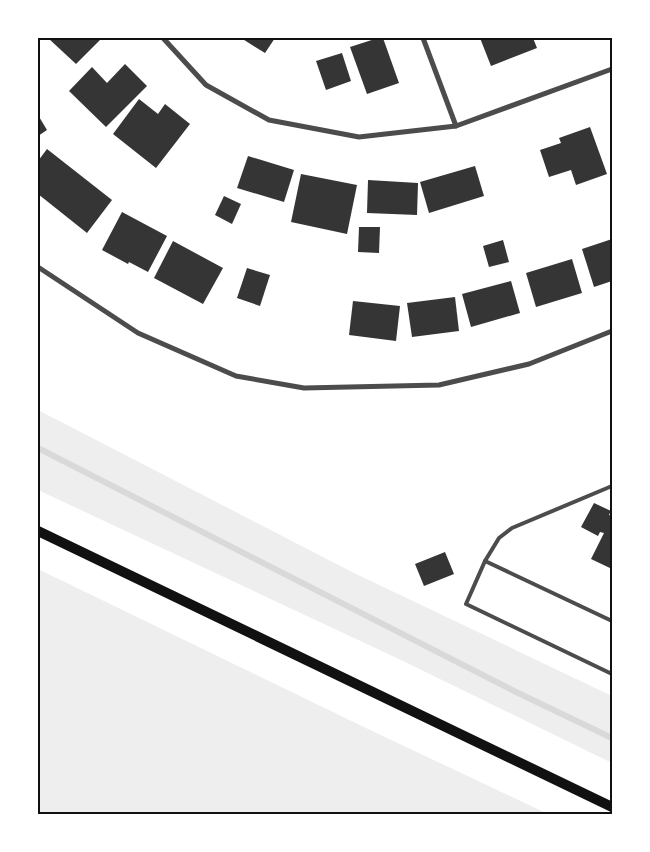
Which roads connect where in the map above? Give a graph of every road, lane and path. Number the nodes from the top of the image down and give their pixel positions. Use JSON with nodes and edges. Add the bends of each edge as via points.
{"nodes":[{"id":1,"x":162,"y":38,"type":"edge"},
{"id":2,"x":423,"y":38,"type":"edge"},
{"id":3,"x":612,"y":69,"type":"edge"},
{"id":4,"x":456,"y":126,"type":"junction"},
{"id":5,"x":38,"y":267,"type":"edge"},
{"id":6,"x":612,"y":331,"type":"edge"},
{"id":7,"x":612,"y":486,"type":"edge"},
{"id":8,"x":38,"y":531,"type":"edge"},
{"id":9,"x":485,"y":561,"type":"junction"},
{"id":10,"x":612,"y":621,"type":"edge"},
{"id":11,"x":612,"y":674,"type":"edge"},
{"id":12,"x":612,"y":807,"type":"edge"}],
"edges":[{"from":1,"to":4,"type":"street","via":[[206,85],[269,120],[358,137]]},
{"from":2,"to":4,"type":"street"},
{"from":3,"to":4,"type":"street"},
{"from":5,"to":6,"type":"street","via":[[138,333],[236,376],[304,388],[439,385],[529,364]]},
{"from":7,"to":9,"type":"lane","via":[[512,528],[499,538]]},
{"from":8,"to":12,"type":"main road"},
{"from":9,"to":10,"type":"lane"},
{"from":9,"to":11,"type":"lane","via":[[466,604]]}]}
